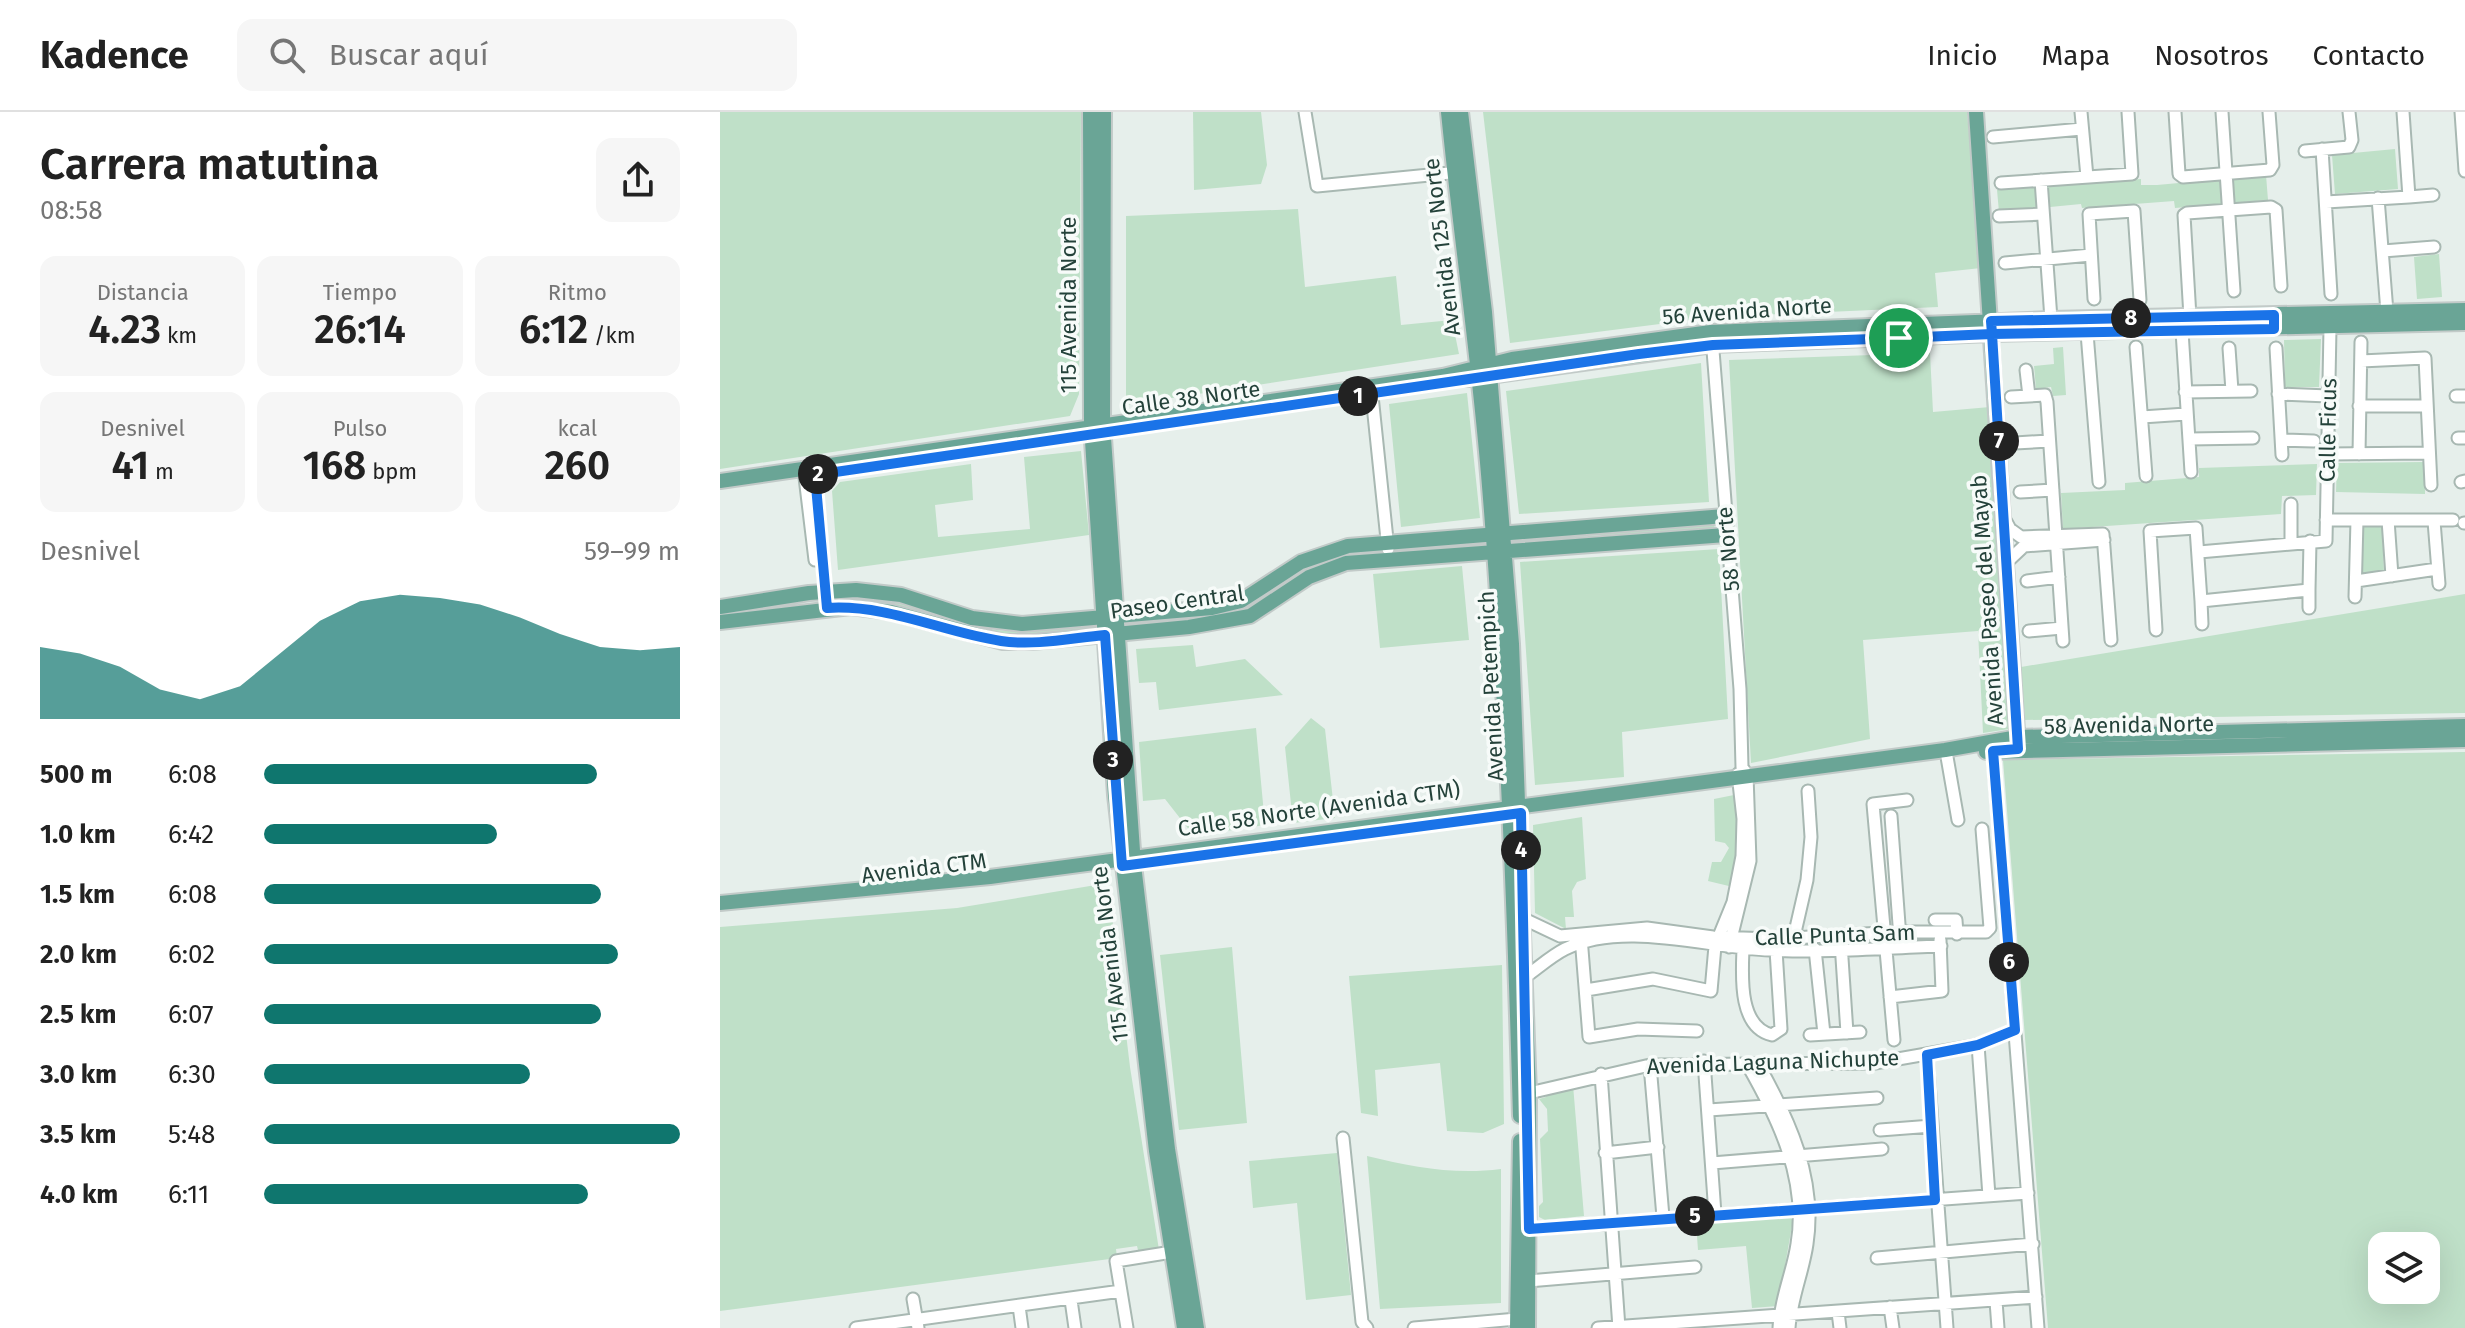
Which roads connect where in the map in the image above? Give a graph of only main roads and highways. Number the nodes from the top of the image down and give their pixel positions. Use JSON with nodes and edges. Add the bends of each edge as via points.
{"nodes":[{"id":1,"x":1090,"y":112,"type":"edge"},
{"id":2,"x":1104,"y":112,"type":"edge"},
{"id":3,"x":1448,"y":112,"type":"edge"},
{"id":4,"x":1461,"y":112,"type":"edge"},
{"id":5,"x":1976,"y":112,"type":"edge"},
{"id":6,"x":1097,"y":143,"type":"junction"},
{"id":7,"x":1461,"y":172,"type":"junction"},
{"id":8,"x":2465,"y":310,"type":"edge"},
{"id":9,"x":1485,"y":312,"type":"junction"},
{"id":10,"x":2386,"y":319,"type":"junction"},
{"id":11,"x":2274,"y":322,"type":"junction"},
{"id":12,"x":2465,"y":323,"type":"edge"},
{"id":13,"x":2086,"y":326,"type":"junction"},
{"id":14,"x":1992,"y":327,"type":"junction"},
{"id":15,"x":1712,"y":339,"type":"junction"},
{"id":16,"x":1512,"y":359,"type":"junction"},
{"id":17,"x":1484,"y":372,"type":"junction"},
{"id":18,"x":1098,"y":429,"type":"junction"},
{"id":19,"x":810,"y":472,"type":"junction"},
{"id":20,"x":720,"y":481,"type":"edge"},
{"id":21,"x":720,"y":489,"type":"edge"},
{"id":22,"x":1725,"y":516,"type":"road end"},
{"id":23,"x":1498,"y":532,"type":"junction"},
{"id":24,"x":1726,"y":535,"type":"road end"},
{"id":25,"x":1500,"y":549,"type":"junction"},
{"id":26,"x":720,"y":607,"type":"edge"},
{"id":27,"x":1119,"y":616,"type":"junction"},
{"id":28,"x":1103,"y":618,"type":"junction"},
{"id":29,"x":720,"y":622,"type":"edge"},
{"id":30,"x":1112,"y":634,"type":"junction"},
{"id":31,"x":2465,"y":726,"type":"edge"},
{"id":32,"x":2455,"y":736,"type":"edge"},
{"id":33,"x":2013,"y":742,"type":"junction"},
{"id":34,"x":1742,"y":777,"type":"junction"},
{"id":35,"x":1515,"y":809,"type":"junction"},
{"id":36,"x":1127,"y":862,"type":"junction"},
{"id":37,"x":720,"y":903,"type":"edge"},
{"id":38,"x":720,"y":910,"type":"edge"},
{"id":39,"x":1521,"y":1325,"type":"edge"},
{"id":40,"x":1184,"y":1328,"type":"edge"},
{"id":41,"x":1197,"y":1328,"type":"edge"}],
"edges":[{"from":1,"to":6,"type":"main road","name":"115 Avenida Norte"},
{"from":2,"to":6,"type":"main road","name":"115 Avenida Norte"},
{"from":3,"to":7,"type":"main road","name":"Avenida 125 Norte"},
{"from":4,"to":7,"type":"main road","name":"Avenida 125 Norte"},
{"from":5,"to":14,"type":"main road","name":"Avenida Paseo del Mayab"},
{"from":6,"to":18,"type":"main road","name":"115 Avenida Norte"},
{"from":7,"to":9,"type":"main road","name":"Avenida 125 Norte"},
{"from":7,"to":17,"type":"main road","name":"Avenida 125 Norte"},
{"from":8,"to":10,"type":"main road","name":"56 Avenida Norte"},
{"from":9,"to":16,"type":"main road","via":[[1496,356]]},
{"from":9,"to":17,"type":"main road","name":"Avenida 125 Norte"},
{"from":10,"to":11,"type":"main road","name":"56 Avenida Norte"},
{"from":10,"to":11,"type":"main road","name":"56 Avenida Norte","via":[[2330,328]]},
{"from":10,"to":12,"type":"main road","name":"56 Avenida Norte"},
{"from":11,"to":13,"type":"main road","name":"56 Avenida Norte"},
{"from":13,"to":14,"type":"main road","name":"56 Avenida Norte"},
{"from":13,"to":14,"type":"main road","name":"56 Avenida Norte","via":[[2051,319]]},
{"from":14,"to":15,"type":"main road","name":"56 Avenida Norte"},
{"from":14,"to":33,"type":"main road","name":"Avenida Paseo del Mayab"},
{"from":15,"to":16,"type":"main road","name":"56 Avenida Norte"},
{"from":15,"to":17,"type":"main road","name":"56 Avenida Norte"},
{"from":16,"to":17,"type":"main road","name":"56 Avenida Norte"},
{"from":17,"to":18,"type":"main road","name":"Calle 38 Norte"},
{"from":17,"to":23,"type":"main road","name":"Avenida Petempich"},
{"from":18,"to":19,"type":"main road","name":"Calle 38 Norte"},
{"from":18,"to":27,"type":"main road","name":"115 Avenida Norte"},
{"from":18,"to":28,"type":"main road","name":"115 Avenida Norte"},
{"from":19,"to":20,"type":"main road","name":"Calle 38 Norte"},
{"from":19,"to":21,"type":"main road","name":"Calle 38 Norte"},
{"from":22,"to":23,"type":"main road","name":"Paseo Central"},
{"from":23,"to":25,"type":"main road","name":"Avenida Petempich"},
{"from":23,"to":27,"type":"main road","name":"Paseo Central","via":[[1322,554],[1241,601]]},
{"from":24,"to":25,"type":"main road","name":"Paseo Central"},
{"from":25,"to":30,"type":"main road","name":"Paseo Central","via":[[1388,558],[1324,570],[1250,616]]},
{"from":25,"to":35,"type":"main road","name":"Avenida Petempich"},
{"from":26,"to":28,"type":"main road","name":"Paseo Central","via":[[856,590],[901,595],[1003,623]]},
{"from":27,"to":28,"type":"main road","name":"Paseo Central"},
{"from":27,"to":30,"type":"main road","name":"115 Avenida Norte"},
{"from":28,"to":30,"type":"main road","name":"115 Avenida Norte"},
{"from":29,"to":30,"type":"main road","name":"Paseo Central","via":[[851,607],[891,612],[1003,642]]},
{"from":30,"to":36,"type":"main road","name":"115 Avenida Norte"},
{"from":31,"to":32,"type":"main road","name":"58 Avenida Norte"},
{"from":32,"to":33,"type":"main road","name":"58 Avenida Norte"},
{"from":33,"to":34,"type":"main road","name":"58 Avenida Norte"},
{"from":33,"to":34,"type":"main road","name":"58 Avenida Norte","via":[[1993,751],[1947,757]]},
{"from":34,"to":35,"type":"main road","name":"58 Avenida Norte"},
{"from":35,"to":36,"type":"main road","name":"Calle 58 Norte (Avenida CTM)"},
{"from":35,"to":39,"type":"main road","name":"Avenida Petempich"},
{"from":35,"to":39,"type":"main road","name":"Avenida Petempich","via":[[1529,1093],[1528,1281]]},
{"from":36,"to":37,"type":"main road","name":"Avenida CTM"},
{"from":36,"to":38,"type":"main road","name":"Avenida CTM","via":[[882,897]]},
{"from":36,"to":40,"type":"main road","name":"115 Avenida Norte","via":[[1156,1151]]},
{"from":36,"to":41,"type":"main road","name":"115 Avenida Norte"}]}
